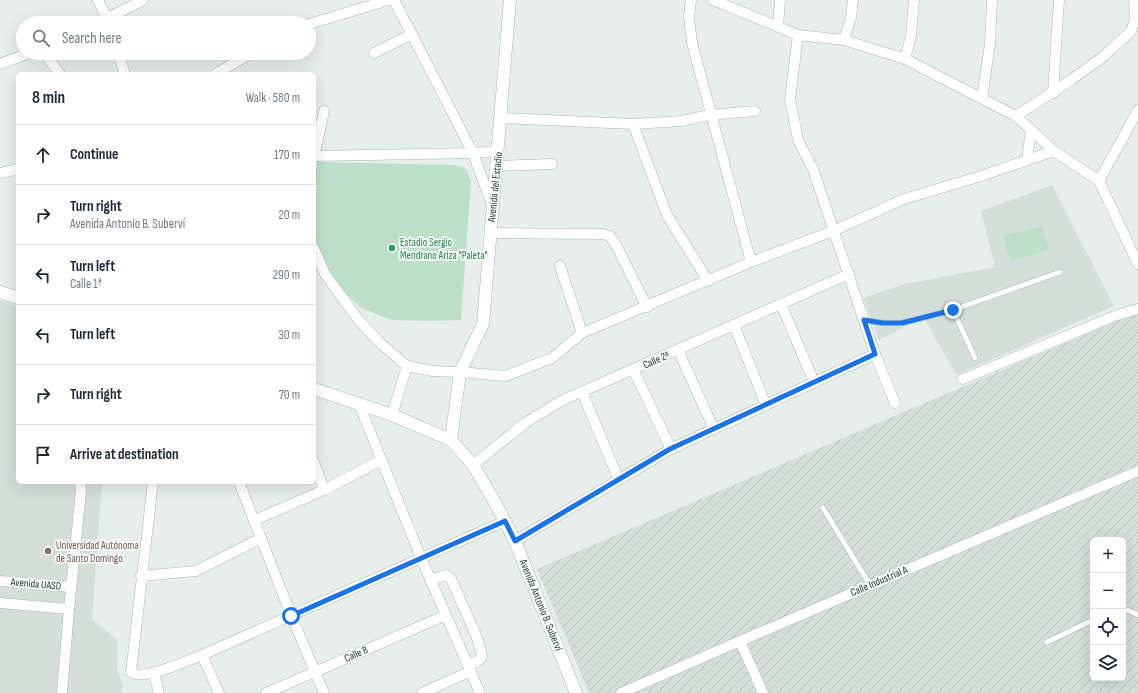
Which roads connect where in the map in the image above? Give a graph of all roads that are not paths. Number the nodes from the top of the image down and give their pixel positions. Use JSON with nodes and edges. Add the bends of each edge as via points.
{"nodes":[{"id":1,"x":98,"y":0,"type":"edge"},
{"id":2,"x":143,"y":0,"type":"edge"},
{"id":3,"x":389,"y":0,"type":"edge"},
{"id":4,"x":394,"y":0,"type":"edge"},
{"id":5,"x":510,"y":0,"type":"edge"},
{"id":6,"x":690,"y":0,"type":"edge"},
{"id":7,"x":714,"y":0,"type":"edge"},
{"id":8,"x":780,"y":0,"type":"edge"},
{"id":9,"x":853,"y":0,"type":"edge"},
{"id":10,"x":914,"y":0,"type":"edge"},
{"id":11,"x":992,"y":0,"type":"edge"},
{"id":12,"x":1060,"y":0,"type":"edge"},
{"id":13,"x":1134,"y":0,"type":"edge"},
{"id":14,"x":103,"y":16,"type":"edge"},
{"id":15,"x":115,"y":16,"type":"edge"},
{"id":16,"x":316,"y":22,"type":"edge"},
{"id":17,"x":778,"y":26,"type":"junction"},
{"id":18,"x":1135,"y":33,"type":"edge"},
{"id":19,"x":412,"y":34,"type":"junction"},
{"id":20,"x":798,"y":35,"type":"junction"},
{"id":21,"x":844,"y":40,"type":"junction"},
{"id":22,"x":374,"y":53,"type":"dead end"},
{"id":23,"x":16,"y":58,"type":"edge"},
{"id":24,"x":905,"y":59,"type":"junction"},
{"id":25,"x":49,"y":60,"type":"edge"},
{"id":26,"x":120,"y":60,"type":"edge"},
{"id":27,"x":240,"y":60,"type":"edge"},
{"id":28,"x":0,"y":64,"type":"edge"},
{"id":29,"x":58,"y":72,"type":"edge"},
{"id":30,"x":124,"y":72,"type":"edge"},
{"id":31,"x":219,"y":72,"type":"edge"},
{"id":32,"x":1052,"y":93,"type":"junction"},
{"id":33,"x":982,"y":98,"type":"junction"},
{"id":34,"x":1138,"y":110,"type":"edge"},
{"id":35,"x":324,"y":111,"type":"dead end"},
{"id":36,"x":755,"y":111,"type":"dead end"},
{"id":37,"x":710,"y":115,"type":"junction"},
{"id":38,"x":1016,"y":116,"type":"junction"},
{"id":39,"x":501,"y":118,"type":"junction"},
{"id":40,"x":633,"y":124,"type":"junction"},
{"id":41,"x":1031,"y":130,"type":"junction"},
{"id":42,"x":316,"y":147,"type":"edge"},
{"id":43,"x":498,"y":151,"type":"junction"},
{"id":44,"x":1054,"y":151,"type":"junction"},
{"id":45,"x":473,"y":153,"type":"junction"},
{"id":46,"x":316,"y":156,"type":"edge"},
{"id":47,"x":1027,"y":160,"type":"junction"},
{"id":48,"x":552,"y":164,"type":"dead end"},
{"id":49,"x":497,"y":166,"type":"junction"},
{"id":50,"x":16,"y":169,"type":"edge"},
{"id":51,"x":0,"y":173,"type":"edge"},
{"id":52,"x":1099,"y":180,"type":"junction"},
{"id":53,"x":492,"y":206,"type":"junction"},
{"id":54,"x":833,"y":231,"type":"junction"},
{"id":55,"x":490,"y":233,"type":"junction"},
{"id":56,"x":316,"y":254,"type":"edge"},
{"id":57,"x":751,"y":262,"type":"junction"},
{"id":58,"x":1138,"y":264,"type":"edge"},
{"id":59,"x":560,"y":266,"type":"dead end"},
{"id":60,"x":1060,"y":272,"type":"dead end"},
{"id":61,"x":850,"y":274,"type":"junction"},
{"id":62,"x":708,"y":281,"type":"junction"},
{"id":63,"x":0,"y":292,"type":"edge"},
{"id":64,"x":16,"y":297,"type":"edge"},
{"id":65,"x":781,"y":304,"type":"junction"},
{"id":66,"x":647,"y":307,"type":"junction"},
{"id":67,"x":1138,"y":309,"type":"edge"},
{"id":68,"x":953,"y":310,"type":"junction"},
{"id":69,"x":864,"y":320,"type":"junction"},
{"id":70,"x":734,"y":325,"type":"junction"},
{"id":71,"x":582,"y":333,"type":"junction"},
{"id":72,"x":678,"y":350,"type":"junction"},
{"id":73,"x":875,"y":354,"type":"junction"},
{"id":74,"x":975,"y":358,"type":"dead end"},
{"id":75,"x":407,"y":366,"type":"junction"},
{"id":76,"x":633,"y":369,"type":"junction"},
{"id":77,"x":460,"y":372,"type":"junction"},
{"id":78,"x":963,"y":380,"type":"dead end"},
{"id":79,"x":814,"y":382,"type":"junction"},
{"id":80,"x":316,"y":390,"type":"edge"},
{"id":81,"x":582,"y":392,"type":"junction"},
{"id":82,"x":895,"y":403,"type":"dead end"},
{"id":83,"x":359,"y":404,"type":"junction"},
{"id":84,"x":766,"y":405,"type":"junction"},
{"id":85,"x":392,"y":415,"type":"junction"},
{"id":86,"x":714,"y":428,"type":"junction"},
{"id":87,"x":451,"y":440,"type":"junction"},
{"id":88,"x":670,"y":449,"type":"junction"},
{"id":89,"x":381,"y":460,"type":"junction"},
{"id":90,"x":473,"y":465,"type":"junction"},
{"id":91,"x":316,"y":468,"type":"edge"},
{"id":92,"x":1138,"y":471,"type":"edge"},
{"id":93,"x":618,"y":478,"type":"junction"},
{"id":94,"x":80,"y":484,"type":"edge"},
{"id":95,"x":153,"y":484,"type":"edge"},
{"id":96,"x":240,"y":484,"type":"edge"},
{"id":97,"x":324,"y":490,"type":"junction"},
{"id":98,"x":823,"y":508,"type":"dead end"},
{"id":99,"x":255,"y":520,"type":"junction"},
{"id":100,"x":505,"y":521,"type":"junction"},
{"id":101,"x":261,"y":538,"type":"junction"},
{"id":102,"x":515,"y":541,"type":"junction"},
{"id":103,"x":421,"y":558,"type":"junction"},
{"id":104,"x":141,"y":576,"type":"junction"},
{"id":105,"x":430,"y":580,"type":"junction"},
{"id":106,"x":0,"y":581,"type":"edge"},
{"id":107,"x":870,"y":585,"type":"junction"},
{"id":108,"x":71,"y":587,"type":"junction"},
{"id":109,"x":0,"y":603,"type":"edge"},
{"id":110,"x":69,"y":609,"type":"junction"},
{"id":111,"x":1126,"y":610,"type":"edge"},
{"id":112,"x":446,"y":614,"type":"junction"},
{"id":113,"x":1138,"y":615,"type":"edge"},
{"id":114,"x":291,"y":616,"type":"junction"},
{"id":115,"x":1090,"y":621,"type":"edge"},
{"id":116,"x":740,"y":641,"type":"junction"},
{"id":117,"x":1047,"y":642,"type":"dead end"},
{"id":118,"x":202,"y":655,"type":"junction"},
{"id":119,"x":469,"y":668,"type":"junction"},
{"id":120,"x":316,"y":672,"type":"junction"},
{"id":121,"x":154,"y":673,"type":"junction"},
{"id":122,"x":62,"y":693,"type":"edge"},
{"id":123,"x":159,"y":693,"type":"edge"},
{"id":124,"x":219,"y":693,"type":"edge"},
{"id":125,"x":266,"y":693,"type":"edge"},
{"id":126,"x":324,"y":693,"type":"edge"},
{"id":127,"x":422,"y":693,"type":"edge"},
{"id":128,"x":480,"y":693,"type":"edge"},
{"id":129,"x":576,"y":693,"type":"edge"},
{"id":130,"x":621,"y":693,"type":"edge"},
{"id":131,"x":763,"y":693,"type":"edge"}],
"edges":[{"from":1,"to":14,"type":"street"},
{"from":2,"to":15,"type":"street"},
{"from":3,"to":16,"type":"street"},
{"from":4,"to":19,"type":"street"},
{"from":5,"to":39,"type":"main road","name":"Avenida del Estadio"},
{"from":6,"to":37,"type":"street","via":[[692,43]]},
{"from":7,"to":17,"type":"street"},
{"from":8,"to":17,"type":"street"},
{"from":9,"to":21,"type":"street"},
{"from":10,"to":24,"type":"street","via":[[911,36]]},
{"from":11,"to":33,"type":"street","via":[[990,44]]},
{"from":12,"to":32,"type":"street"},
{"from":13,"to":18,"type":"street"},
{"from":17,"to":20,"type":"street"},
{"from":18,"to":32,"type":"street"},
{"from":19,"to":22,"type":"street"},
{"from":19,"to":45,"type":"street"},
{"from":20,"to":21,"type":"street"},
{"from":20,"to":54,"type":"street","via":[[790,99],[798,140],[813,169]]},
{"from":21,"to":24,"type":"street"},
{"from":23,"to":28,"type":"street"},
{"from":24,"to":33,"type":"street"},
{"from":25,"to":29,"type":"street"},
{"from":26,"to":30,"type":"street"},
{"from":27,"to":31,"type":"street"},
{"from":32,"to":38,"type":"street"},
{"from":33,"to":38,"type":"street"},
{"from":34,"to":52,"type":"street"},
{"from":35,"to":42,"type":"street"},
{"from":36,"to":37,"type":"street"},
{"from":37,"to":40,"type":"street","via":[[681,121]]},
{"from":37,"to":57,"type":"street"},
{"from":38,"to":41,"type":"street"},
{"from":39,"to":40,"type":"street"},
{"from":39,"to":43,"type":"main road","name":"Avenida del Estadio"},
{"from":40,"to":62,"type":"street","via":[[668,215]]},
{"from":41,"to":44,"type":"street"},
{"from":41,"to":47,"type":"street"},
{"from":43,"to":45,"type":"street"},
{"from":43,"to":49,"type":"main road","name":"Avenida del Estadio"},
{"from":44,"to":47,"type":"street"},
{"from":44,"to":52,"type":"street"},
{"from":45,"to":46,"type":"street"},
{"from":45,"to":53,"type":"street"},
{"from":47,"to":54,"type":"street","via":[[904,199]]},
{"from":48,"to":49,"type":"street"},
{"from":49,"to":53,"type":"main road","name":"Avenida del Estadio"},
{"from":50,"to":51,"type":"street"},
{"from":52,"to":58,"type":"street"},
{"from":53,"to":55,"type":"main road","name":"Avenida del Estadio"},
{"from":54,"to":57,"type":"street"},
{"from":54,"to":61,"type":"street"},
{"from":55,"to":66,"type":"street","via":[[610,236]]},
{"from":55,"to":77,"type":"main road","name":"Avenida del Estadio","via":[[483,324]]},
{"from":56,"to":75,"type":"street","via":[[325,274],[357,318],[379,342]]},
{"from":57,"to":62,"type":"street"},
{"from":59,"to":71,"type":"street"},
{"from":60,"to":68,"type":"lane"},
{"from":61,"to":65,"type":"street","name":"Calle 2ª"},
{"from":61,"to":69,"type":"street"},
{"from":62,"to":66,"type":"street"},
{"from":63,"to":64,"type":"main road"},
{"from":65,"to":70,"type":"street","name":"Calle 2ª"},
{"from":65,"to":79,"type":"street"},
{"from":66,"to":71,"type":"street"},
{"from":67,"to":78,"type":"street","via":[[1117,315]]},
{"from":68,"to":69,"type":"lane","via":[[902,323]]},
{"from":68,"to":74,"type":"lane"},
{"from":69,"to":73,"type":"street"},
{"from":70,"to":72,"type":"street","name":"Calle 2ª"},
{"from":70,"to":84,"type":"street"},
{"from":71,"to":77,"type":"street","via":[[552,358],[505,376]]},
{"from":72,"to":76,"type":"street","name":"Calle 2ª"},
{"from":72,"to":86,"type":"street"},
{"from":73,"to":79,"type":"street"},
{"from":73,"to":82,"type":"street"},
{"from":75,"to":77,"type":"street","via":[[433,371]]},
{"from":75,"to":85,"type":"street"},
{"from":76,"to":81,"type":"street","name":"Calle 2ª"},
{"from":76,"to":88,"type":"street"},
{"from":77,"to":87,"type":"main road","name":"Avenida del Estadio"},
{"from":79,"to":84,"type":"street"},
{"from":80,"to":83,"type":"main road","name":"Avenida Antonio B. Suberví"},
{"from":81,"to":90,"type":"street","name":"Calle 2ª","via":[[563,400],[525,423]]},
{"from":81,"to":93,"type":"street"},
{"from":83,"to":85,"type":"main road","name":"Avenida Antonio B. Suberví"},
{"from":83,"to":89,"type":"street"},
{"from":84,"to":86,"type":"street"},
{"from":85,"to":87,"type":"main road","name":"Avenida Antonio B. Suberví"},
{"from":86,"to":88,"type":"street"},
{"from":87,"to":90,"type":"main road","name":"Avenida Antonio B. Suberví"},
{"from":88,"to":93,"type":"street"},
{"from":89,"to":97,"type":"street"},
{"from":89,"to":103,"type":"street"},
{"from":90,"to":100,"type":"main road","name":"Avenida Antonio B. Suberví"},
{"from":91,"to":97,"type":"street"},
{"from":92,"to":107,"type":"street","name":"Calle Industrial A"},
{"from":93,"to":102,"type":"street"},
{"from":94,"to":108,"type":"street"},
{"from":95,"to":104,"type":"street"},
{"from":96,"to":99,"type":"street"},
{"from":97,"to":99,"type":"street"},
{"from":98,"to":107,"type":"lane"},
{"from":99,"to":101,"type":"street"},
{"from":100,"to":102,"type":"main road","name":"Avenida Antonio B. Suberví"},
{"from":100,"to":103,"type":"street"},
{"from":101,"to":104,"type":"street","via":[[196,571]]},
{"from":101,"to":114,"type":"street"},
{"from":102,"to":129,"type":"main road","name":"Avenida Antonio B. Suberví"},
{"from":103,"to":105,"type":"street"},
{"from":103,"to":114,"type":"street"},
{"from":104,"to":121,"type":"street","via":[[131,672],[137,676]]},
{"from":105,"to":112,"type":"street"},
{"from":105,"to":119,"type":"street","via":[[446,575],[451,580],[476,635],[482,657]]},
{"from":106,"to":108,"type":"street","name":"Avenida UASD"},
{"from":107,"to":116,"type":"street","name":"Calle Industrial A"},
{"from":108,"to":110,"type":"street"},
{"from":109,"to":110,"type":"street","name":"Avenida UASD"},
{"from":110,"to":122,"type":"street"},
{"from":111,"to":113,"type":"lane"},
{"from":112,"to":119,"type":"street"},
{"from":112,"to":120,"type":"street","name":"Calle B"},
{"from":114,"to":118,"type":"street"},
{"from":114,"to":120,"type":"street"},
{"from":115,"to":117,"type":"lane"},
{"from":116,"to":130,"type":"street","name":"Calle Industrial A"},
{"from":116,"to":131,"type":"street"},
{"from":118,"to":121,"type":"street"},
{"from":118,"to":124,"type":"street"},
{"from":119,"to":127,"type":"street"},
{"from":119,"to":128,"type":"street"},
{"from":120,"to":125,"type":"street","name":"Calle B"},
{"from":120,"to":126,"type":"street"},
{"from":121,"to":123,"type":"street"}]}
